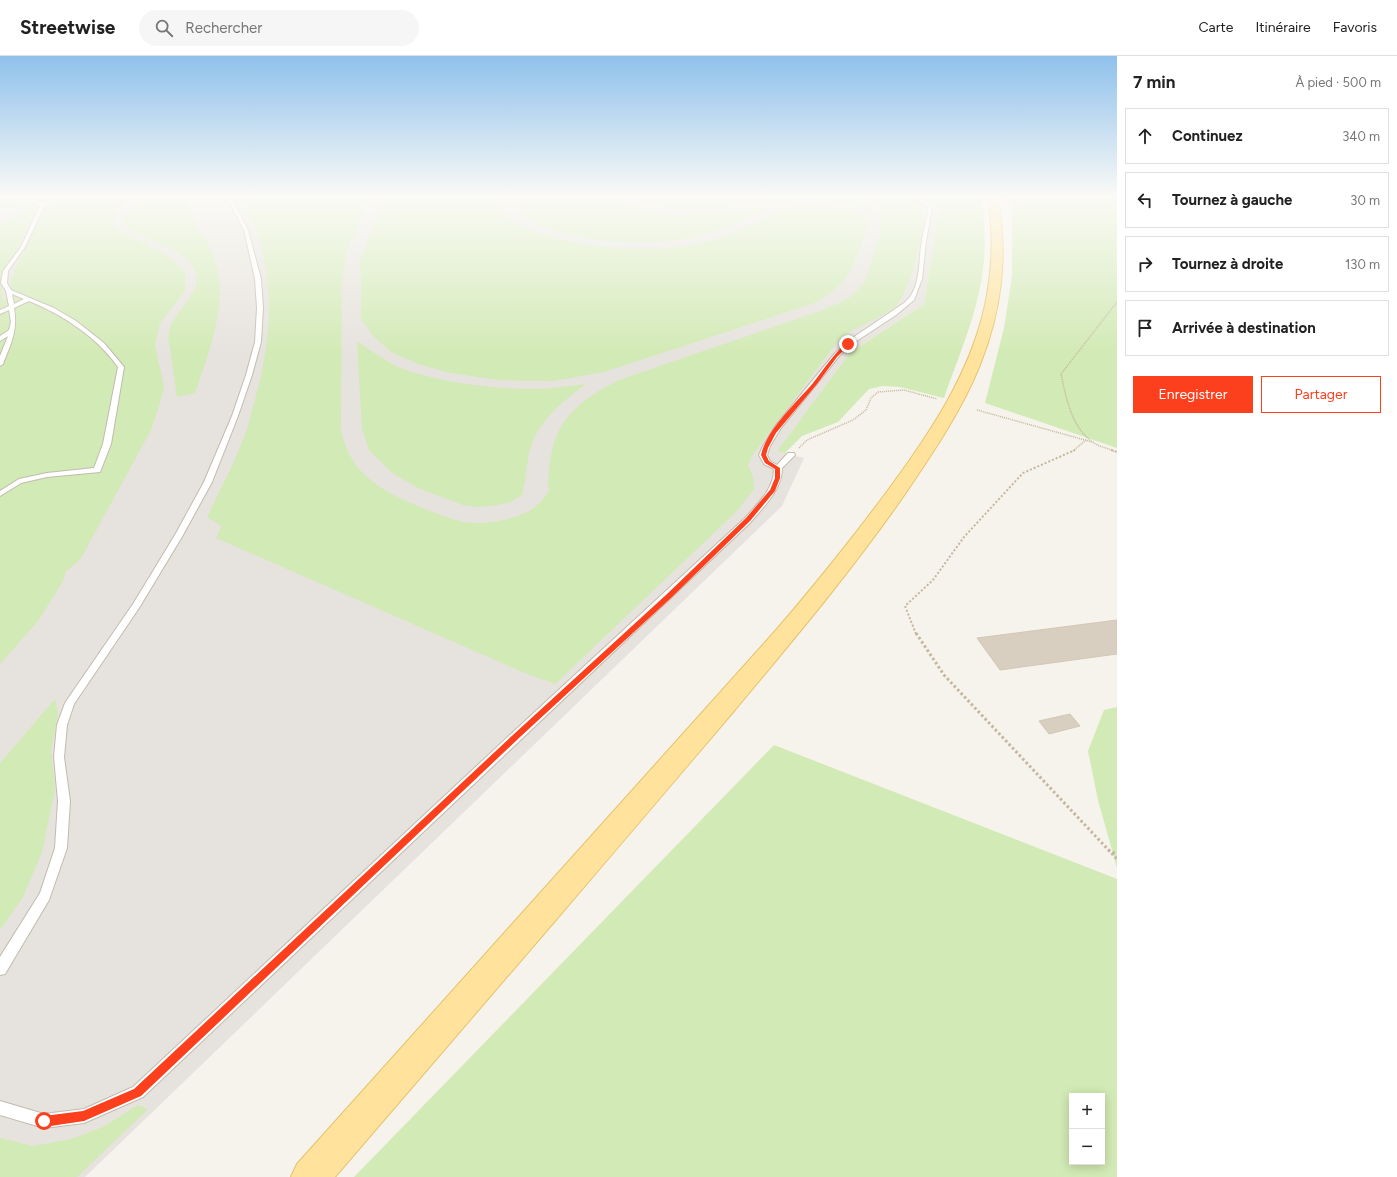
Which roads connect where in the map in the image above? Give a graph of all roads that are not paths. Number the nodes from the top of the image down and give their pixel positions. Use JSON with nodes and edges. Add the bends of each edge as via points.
{"nodes":[{"id":1,"x":21,"y":250,"type":"edge"},
{"id":2,"x":251,"y":250,"type":"edge"},
{"id":3,"x":923,"y":250,"type":"edge"},
{"id":4,"x":999,"y":250,"type":"edge"},
{"id":5,"x":9,"y":291,"type":"junction"},
{"id":6,"x":29,"y":300,"type":"junction"},
{"id":7,"x":11,"y":308,"type":"junction"},
{"id":8,"x":0,"y":312,"type":"edge"},
{"id":9,"x":12,"y":331,"type":"junction"},
{"id":10,"x":0,"y":339,"type":"edge"},
{"id":11,"x":0,"y":364,"type":"edge"},
{"id":12,"x":791,"y":455,"type":"road end"},
{"id":13,"x":778,"y":468,"type":"junction"},
{"id":14,"x":0,"y":494,"type":"edge"},
{"id":15,"x":0,"y":968,"type":"edge"},
{"id":16,"x":0,"y":1108,"type":"edge"},
{"id":17,"x":310,"y":1177,"type":"edge"}],
"edges":[{"from":1,"to":5,"type":"lane","via":[[6,271],[4,283]]},
{"from":2,"to":15,"type":"lane","via":[[258,279],[258,342],[235,416],[208,482],[179,535],[136,606],[70,703],[62,725],[59,757],[64,801],[61,848],[45,896]]},
{"from":3,"to":13,"type":"lane","via":[[920,275],[911,301],[848,344],[835,356],[774,433],[764,455],[767,462]]},
{"from":4,"to":17,"type":"main road","via":[[993,302],[962,388],[929,446],[883,513],[829,582],[744,682]]},
{"from":5,"to":6,"type":"lane"},
{"from":5,"to":7,"type":"lane"},
{"from":6,"to":7,"type":"lane"},
{"from":6,"to":14,"type":"lane","via":[[59,312],[116,359],[121,367],[107,444],[97,470],[47,475],[19,481]]},
{"from":7,"to":8,"type":"lane"},
{"from":7,"to":9,"type":"lane","via":[[14,322]]},
{"from":9,"to":10,"type":"lane"},
{"from":9,"to":11,"type":"lane"},
{"from":12,"to":13,"type":"lane"},
{"from":13,"to":16,"type":"lane","via":[[778,478],[772,491],[742,525],[138,1092],[84,1116],[44,1121]]}]}
